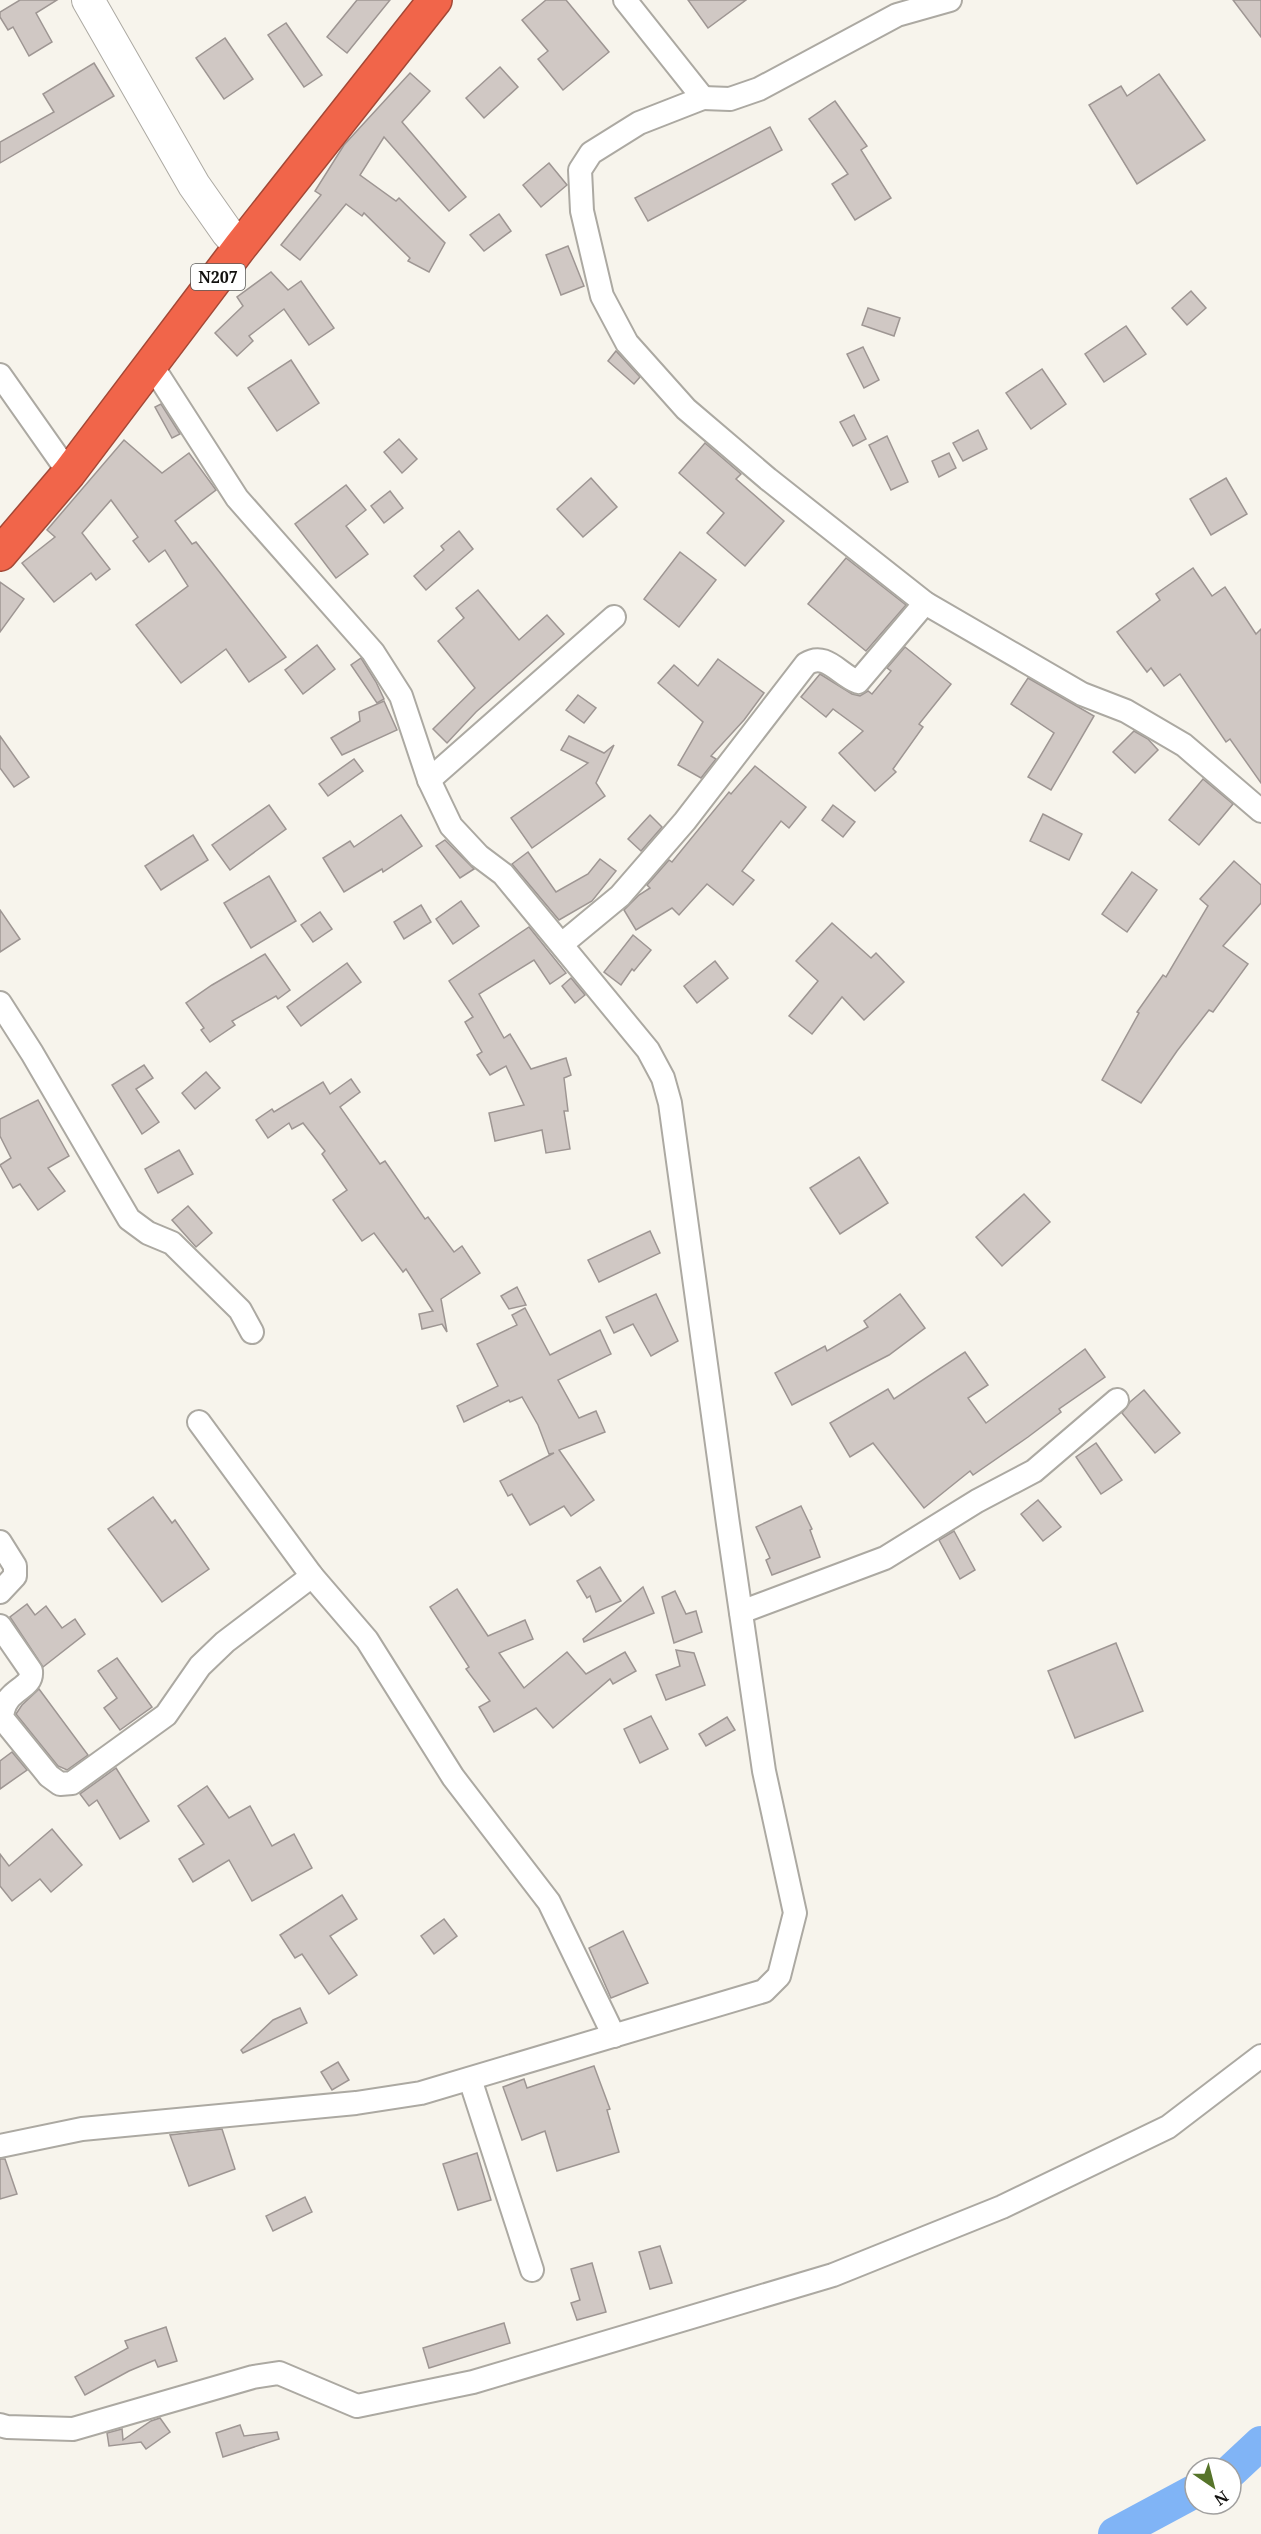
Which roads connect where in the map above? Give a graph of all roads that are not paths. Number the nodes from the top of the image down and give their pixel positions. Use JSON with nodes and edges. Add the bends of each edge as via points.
{"nodes":[{"id":1,"x":88,"y":0,"type":"edge"},
{"id":2,"x":435,"y":0,"type":"edge"},
{"id":3,"x":625,"y":0,"type":"edge"},
{"id":4,"x":950,"y":0,"type":"edge"},
{"id":5,"x":703,"y":98,"type":"junction"},
{"id":6,"x":240,"y":247,"type":"junction"},
{"id":7,"x":151,"y":364,"type":"junction"},
{"id":8,"x":0,"y":375,"type":"edge"},
{"id":9,"x":69,"y":473,"type":"junction"},
{"id":10,"x":0,"y":554,"type":"edge"},
{"id":11,"x":926,"y":603,"type":"junction"},
{"id":12,"x":614,"y":617,"type":"dead end"},
{"id":13,"x":429,"y":780,"type":"junction"},
{"id":14,"x":1261,"y":811,"type":"edge"},
{"id":15,"x":562,"y":945,"type":"junction"},
{"id":16,"x":0,"y":1003,"type":"edge"},
{"id":17,"x":252,"y":1332,"type":"dead end"},
{"id":18,"x":1117,"y":1400,"type":"dead end"},
{"id":19,"x":199,"y":1422,"type":"dead end"},
{"id":20,"x":0,"y":1542,"type":"edge"},
{"id":21,"x":312,"y":1576,"type":"junction"},
{"id":22,"x":0,"y":1592,"type":"edge"},
{"id":23,"x":741,"y":1612,"type":"junction"},
{"id":24,"x":0,"y":1626,"type":"edge"},
{"id":25,"x":614,"y":2036,"type":"junction"},
{"id":26,"x":1261,"y":2056,"type":"edge"},
{"id":27,"x":470,"y":2079,"type":"junction"},
{"id":28,"x":0,"y":2146,"type":"edge"},
{"id":29,"x":532,"y":2270,"type":"dead end"},
{"id":30,"x":0,"y":2425,"type":"edge"}],
"edges":[{"from":1,"to":6,"type":"street","via":[[194,185]]},
{"from":2,"to":6,"type":"highway","number":"N207"},
{"from":3,"to":5,"type":"street"},
{"from":4,"to":5,"type":"street","via":[[897,15],[759,89],[730,99]]},
{"from":5,"to":11,"type":"street","via":[[639,123],[591,153],[580,170],[582,211],[602,296],[627,343],[686,409]]},
{"from":6,"to":7,"type":"highway","number":"N207"},
{"from":7,"to":9,"type":"highway","number":"N207"},
{"from":7,"to":13,"type":"street","via":[[237,498],[378,659],[401,696]]},
{"from":8,"to":9,"type":"street"},
{"from":9,"to":10,"type":"highway","number":"N207"},
{"from":11,"to":14,"type":"street","via":[[1082,694],[1126,711],[1184,744]]},
{"from":11,"to":15,"type":"street","via":[[858,682],[823,660],[814,659],[806,664],[685,821],[620,896]]},
{"from":12,"to":13,"type":"street"},
{"from":13,"to":15,"type":"street","via":[[451,826],[479,856],[503,874]]},
{"from":15,"to":23,"type":"street","via":[[648,1050],[663,1078],[670,1103]]},
{"from":16,"to":17,"type":"street","via":[[129,1219],[147,1233],[172,1243],[240,1310]]},
{"from":18,"to":23,"type":"street","via":[[1034,1471],[976,1501],[885,1558]]},
{"from":19,"to":21,"type":"street"},
{"from":20,"to":22,"type":"street","via":[[15,1566],[15,1576]]},
{"from":21,"to":24,"type":"street","via":[[225,1642],[200,1666],[166,1715],[72,1783],[60,1784],[48,1776],[2,1718],[7,1697],[32,1677]]},
{"from":21,"to":25,"type":"street","via":[[367,1640],[453,1777],[549,1902]]},
{"from":23,"to":25,"type":"street","via":[[764,1772],[795,1913],[779,1976],[764,1991]]},
{"from":25,"to":27,"type":"street"},
{"from":26,"to":30,"type":"street","via":[[1168,2127],[1002,2207],[833,2275],[473,2382],[357,2406],[279,2373],[73,2429]]},
{"from":27,"to":28,"type":"street","via":[[421,2093],[356,2103],[82,2129]]},
{"from":27,"to":29,"type":"street"}]}
